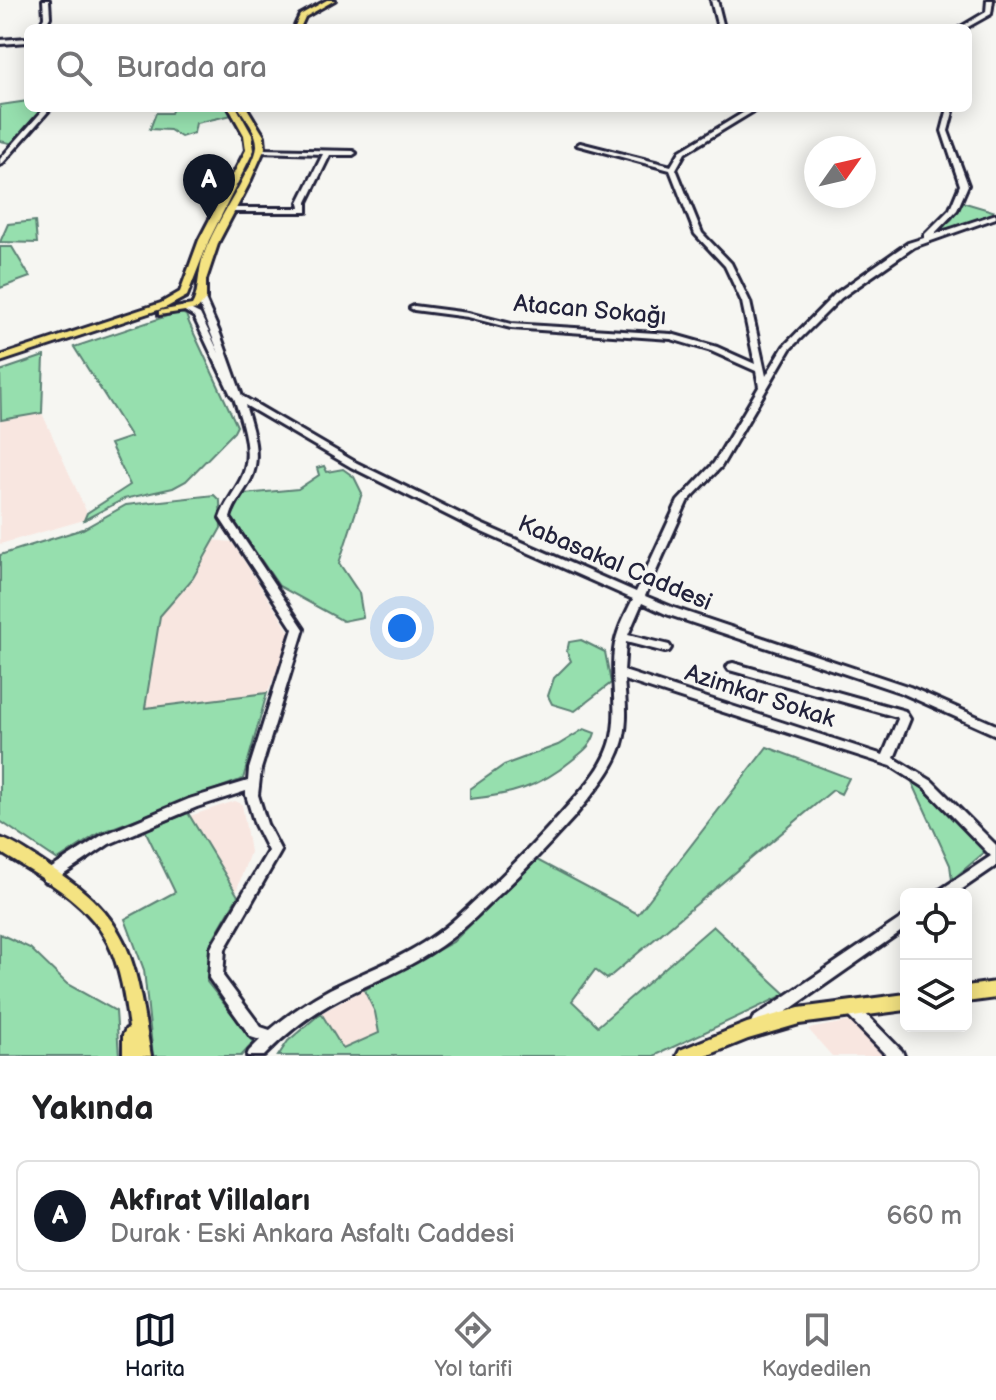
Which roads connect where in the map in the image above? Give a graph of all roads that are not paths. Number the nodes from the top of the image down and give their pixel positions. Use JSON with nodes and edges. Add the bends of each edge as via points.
{"nodes":[{"id":1,"x":46,"y":0,"type":"edge"},
{"id":2,"x":322,"y":0,"type":"edge"},
{"id":3,"x":332,"y":0,"type":"edge"},
{"id":4,"x":714,"y":0,"type":"edge"},
{"id":5,"x":990,"y":0,"type":"edge"},
{"id":6,"x":43,"y":24,"type":"edge"},
{"id":7,"x":288,"y":24,"type":"edge"},
{"id":8,"x":299,"y":24,"type":"edge"},
{"id":9,"x":720,"y":24,"type":"edge"},
{"id":10,"x":969,"y":24,"type":"edge"},
{"id":11,"x":24,"y":40,"type":"edge"},
{"id":12,"x":0,"y":42,"type":"edge"},
{"id":13,"x":45,"y":112,"type":"edge"},
{"id":14,"x":235,"y":112,"type":"edge"},
{"id":15,"x":245,"y":112,"type":"edge"},
{"id":16,"x":749,"y":112,"type":"edge"},
{"id":17,"x":950,"y":112,"type":"edge"},
{"id":18,"x":580,"y":145,"type":"dead end"},
{"id":19,"x":260,"y":151,"type":"junction"},
{"id":20,"x":327,"y":153,"type":"junction"},
{"id":21,"x":353,"y":153,"type":"dead end"},
{"id":22,"x":0,"y":163,"type":"edge"},
{"id":23,"x":673,"y":169,"type":"junction"},
{"id":24,"x":230,"y":210,"type":"junction"},
{"id":25,"x":996,"y":216,"type":"edge"},
{"id":26,"x":926,"y":238,"type":"junction"},
{"id":27,"x":201,"y":299,"type":"junction"},
{"id":28,"x":181,"y":303,"type":"junction"},
{"id":29,"x":414,"y":308,"type":"dead end"},
{"id":30,"x":0,"y":359,"type":"edge"},
{"id":31,"x":0,"y":368,"type":"edge"},
{"id":32,"x":759,"y":369,"type":"junction"},
{"id":33,"x":764,"y":388,"type":"junction"},
{"id":34,"x":235,"y":395,"type":"junction"},
{"id":35,"x":640,"y":598,"type":"junction"},
{"id":36,"x":621,"y":637,"type":"junction"},
{"id":37,"x":665,"y":648,"type":"dead end"},
{"id":38,"x":733,"y":667,"type":"dead end"},
{"id":39,"x":619,"y":674,"type":"junction"},
{"id":40,"x":996,"y":730,"type":"edge"},
{"id":41,"x":887,"y":760,"type":"junction"},
{"id":42,"x":253,"y":784,"type":"junction"},
{"id":43,"x":0,"y":844,"type":"edge"},
{"id":44,"x":996,"y":856,"type":"edge"},
{"id":45,"x":49,"y":877,"type":"junction"},
{"id":46,"x":953,"y":888,"type":"edge"},
{"id":47,"x":900,"y":925,"type":"edge"},
{"id":48,"x":996,"y":990,"type":"edge"},
{"id":49,"x":972,"y":993,"type":"edge"},
{"id":50,"x":132,"y":1003,"type":"junction"},
{"id":51,"x":900,"y":1003,"type":"edge"},
{"id":52,"x":851,"y":1009,"type":"junction"},
{"id":53,"x":747,"y":1031,"type":"junction"},
{"id":54,"x":271,"y":1037,"type":"junction"},
{"id":55,"x":132,"y":1056,"type":"edge"},
{"id":56,"x":142,"y":1056,"type":"edge"},
{"id":57,"x":254,"y":1056,"type":"edge"},
{"id":58,"x":686,"y":1056,"type":"edge"},
{"id":59,"x":897,"y":1056,"type":"edge"}],
"edges":[{"from":1,"to":6,"type":"street"},
{"from":2,"to":7,"type":"main road"},
{"from":3,"to":8,"type":"main road","via":[[302,16]]},
{"from":4,"to":9,"type":"street"},
{"from":5,"to":10,"type":"street","via":[[989,13]]},
{"from":11,"to":12,"type":"street"},
{"from":13,"to":22,"type":"street"},
{"from":14,"to":28,"type":"main road","via":[[250,150],[204,240]]},
{"from":15,"to":19,"type":"main road","via":[[260,136]]},
{"from":16,"to":23,"type":"street","via":[[682,152]]},
{"from":17,"to":26,"type":"street","via":[[945,131],[964,180],[962,194],[948,218]]},
{"from":18,"to":23,"type":"street"},
{"from":19,"to":20,"type":"street"},
{"from":19,"to":24,"type":"main road"},
{"from":20,"to":21,"type":"street"},
{"from":20,"to":24,"type":"street","via":[[304,210]]},
{"from":23,"to":32,"type":"street","via":[[699,234],[728,265],[746,302]]},
{"from":24,"to":27,"type":"main road","via":[[201,286]]},
{"from":25,"to":26,"type":"street"},
{"from":26,"to":33,"type":"street","via":[[821,312],[787,348]]},
{"from":27,"to":28,"type":"main road","via":[[195,307]]},
{"from":27,"to":34,"type":"street"},
{"from":28,"to":30,"type":"main road"},
{"from":28,"to":31,"type":"main road"},
{"from":28,"to":34,"type":"street","via":[[197,316]]},
{"from":29,"to":32,"type":"street","name":"Atacan Sokağı","via":[[511,326],[671,337]]},
{"from":32,"to":33,"type":"street"},
{"from":33,"to":35,"type":"street","via":[[718,465],[683,501]]},
{"from":34,"to":35,"type":"street","name":"Kabasakal Caddesi","via":[[385,481]]},
{"from":34,"to":42,"type":"street","via":[[252,451],[242,487],[230,498],[225,518],[299,629]]},
{"from":35,"to":36,"type":"street"},
{"from":35,"to":40,"type":"street","name":"Kabasakal Caddesi","via":[[906,690]]},
{"from":36,"to":37,"type":"street","name":"Azimkar Sokak"},
{"from":36,"to":39,"type":"street"},
{"from":38,"to":41,"type":"street","name":"Azimkar Sokak","via":[[901,714],[904,719]]},
{"from":39,"to":41,"type":"street","name":"Azimkar Sokak"},
{"from":39,"to":54,"type":"street","via":[[620,723],[613,753],[584,795],[520,865],[440,941],[315,1002]]},
{"from":41,"to":44,"type":"street","name":"Azimkar Sokak","via":[[928,784]]},
{"from":42,"to":45,"type":"street","via":[[105,840]]},
{"from":42,"to":54,"type":"street","via":[[261,825],[275,851],[218,948],[216,978],[256,1032]]},
{"from":43,"to":45,"type":"main road"},
{"from":44,"to":46,"type":"street"},
{"from":45,"to":50,"type":"main road","via":[[107,925]]},
{"from":47,"to":53,"type":"street"},
{"from":48,"to":49,"type":"main road"},
{"from":50,"to":55,"type":"main road"},
{"from":50,"to":56,"type":"main road"},
{"from":51,"to":52,"type":"main road"},
{"from":52,"to":53,"type":"main road"},
{"from":52,"to":59,"type":"street"},
{"from":53,"to":58,"type":"main road"},
{"from":54,"to":57,"type":"street"}]}
